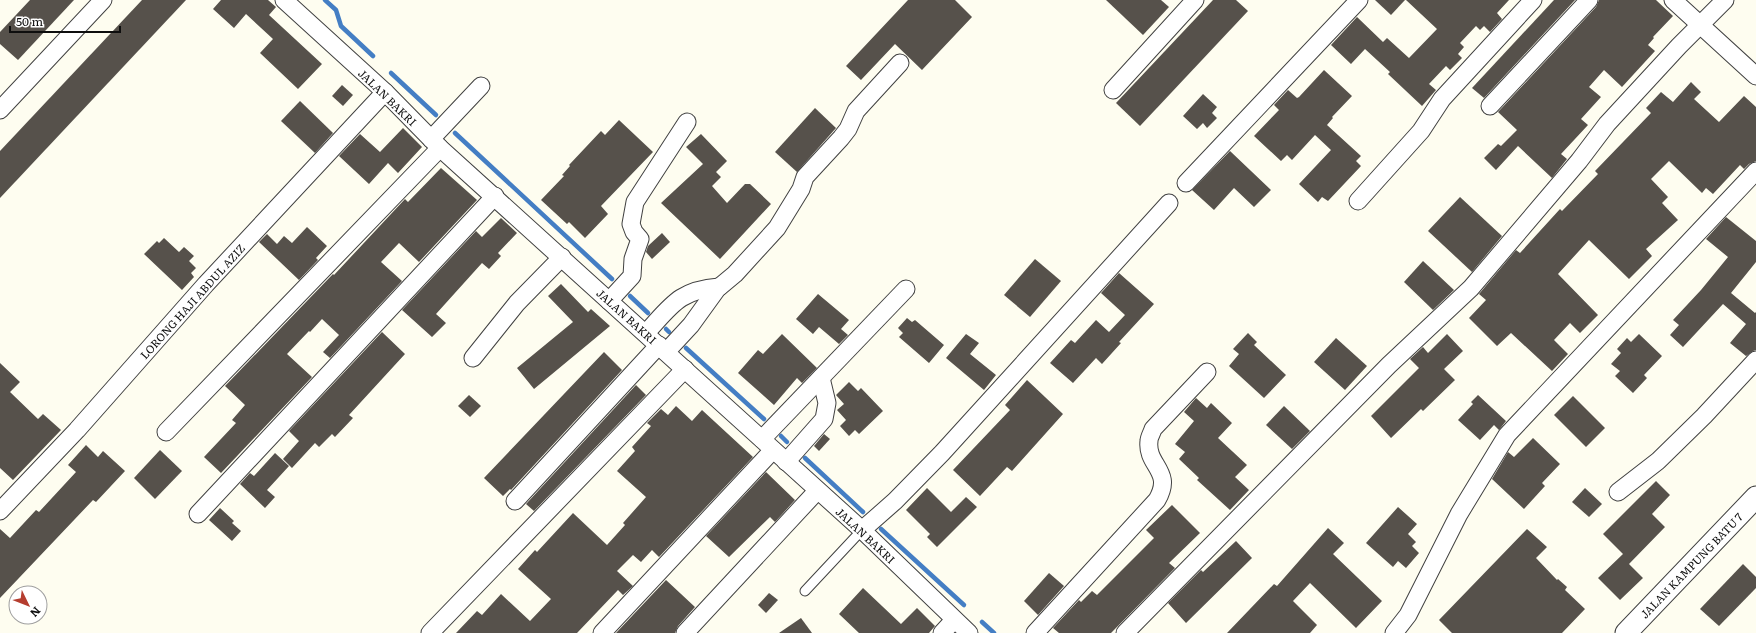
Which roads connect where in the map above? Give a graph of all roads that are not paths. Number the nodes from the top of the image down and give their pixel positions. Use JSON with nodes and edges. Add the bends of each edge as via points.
{"nodes":[{"id":1,"x":103,"y":0,"type":"edge"},
{"id":2,"x":284,"y":0,"type":"edge"},
{"id":3,"x":1195,"y":0,"type":"edge"},
{"id":4,"x":1360,"y":0,"type":"edge"},
{"id":5,"x":1533,"y":0,"type":"edge"},
{"id":6,"x":1589,"y":0,"type":"edge"},
{"id":7,"x":1673,"y":0,"type":"edge"},
{"id":8,"x":1726,"y":0,"type":"edge"},
{"id":9,"x":1700,"y":24,"type":"junction"},
{"id":10,"x":900,"y":63,"type":"dead end"},
{"id":11,"x":1756,"y":76,"type":"edge"},
{"id":12,"x":481,"y":86,"type":"dead end"},
{"id":13,"x":1113,"y":90,"type":"dead end"},
{"id":14,"x":385,"y":92,"type":"junction"},
{"id":15,"x":1490,"y":106,"type":"dead end"},
{"id":16,"x":0,"y":110,"type":"edge"},
{"id":17,"x":687,"y":122,"type":"dead end"},
{"id":18,"x":436,"y":143,"type":"junction"},
{"id":19,"x":1756,"y":171,"type":"edge"},
{"id":20,"x":1186,"y":183,"type":"dead end"},
{"id":21,"x":495,"y":196,"type":"junction"},
{"id":22,"x":1358,"y":202,"type":"dead end"},
{"id":23,"x":1169,"y":203,"type":"dead end"},
{"id":24,"x":562,"y":257,"type":"junction"},
{"id":25,"x":719,"y":287,"type":"junction"},
{"id":26,"x":906,"y":289,"type":"dead end"},
{"id":27,"x":609,"y":300,"type":"junction"},
{"id":28,"x":646,"y":333,"type":"junction"},
{"id":29,"x":663,"y":348,"type":"junction"},
{"id":30,"x":473,"y":358,"type":"dead end"},
{"id":31,"x":1756,"y":360,"type":"edge"},
{"id":32,"x":684,"y":369,"type":"junction"},
{"id":33,"x":1207,"y":372,"type":"dead end"},
{"id":34,"x":821,"y":378,"type":"junction"},
{"id":35,"x":166,"y":432,"type":"dead end"},
{"id":36,"x":767,"y":444,"type":"junction"},
{"id":37,"x":786,"y":462,"type":"junction"},
{"id":38,"x":818,"y":491,"type":"junction"},
{"id":39,"x":1618,"y":492,"type":"dead end"},
{"id":40,"x":1756,"y":496,"type":"edge"},
{"id":41,"x":515,"y":501,"type":"dead end"},
{"id":42,"x":0,"y":511,"type":"edge"},
{"id":43,"x":198,"y":514,"type":"dead end"},
{"id":44,"x":862,"y":530,"type":"junction"},
{"id":45,"x":805,"y":591,"type":"dead end"},
{"id":46,"x":954,"y":620,"type":"junction"},
{"id":47,"x":430,"y":633,"type":"edge"},
{"id":48,"x":602,"y":633,"type":"edge"},
{"id":49,"x":685,"y":633,"type":"edge"},
{"id":50,"x":942,"y":633,"type":"edge"},
{"id":51,"x":969,"y":633,"type":"edge"},
{"id":52,"x":1035,"y":633,"type":"edge"},
{"id":53,"x":1125,"y":633,"type":"edge"},
{"id":54,"x":1394,"y":633,"type":"edge"},
{"id":55,"x":1626,"y":633,"type":"edge"}],
"edges":[{"from":1,"to":16,"type":"street"},
{"from":2,"to":14,"type":"street","name":"JALAN BAKRI"},
{"from":3,"to":13,"type":"street"},
{"from":4,"to":20,"type":"street"},
{"from":5,"to":22,"type":"street","via":[[1442,99],[1421,131]]},
{"from":6,"to":15,"type":"street"},
{"from":7,"to":9,"type":"street"},
{"from":8,"to":9,"type":"street"},
{"from":9,"to":11,"type":"street"},
{"from":9,"to":53,"type":"street","via":[[1608,124],[1471,288],[1389,365]]},
{"from":10,"to":25,"type":"street","via":[[856,111],[848,129],[805,177],[801,189],[777,228],[736,274]]},
{"from":12,"to":18,"type":"street"},
{"from":14,"to":18,"type":"street","name":"JALAN BAKRI"},
{"from":14,"to":42,"type":"street","name":"LORONG HAJI ABDUL AZIZ"},
{"from":17,"to":27,"type":"street","via":[[635,202],[631,224],[640,239],[633,259],[632,276]]},
{"from":18,"to":21,"type":"street","name":"JALAN BAKRI"},
{"from":18,"to":35,"type":"street"},
{"from":19,"to":54,"type":"street","via":[[1507,435],[1459,514],[1408,615]]},
{"from":21,"to":24,"type":"street","name":"JALAN BAKRI"},
{"from":21,"to":43,"type":"street"},
{"from":23,"to":44,"type":"street","via":[[942,453]]},
{"from":24,"to":27,"type":"street","name":"JALAN BAKRI"},
{"from":24,"to":30,"type":"street","via":[[517,303]]},
{"from":25,"to":28,"type":"street","via":[[688,293],[675,301]]},
{"from":25,"to":29,"type":"street","via":[[691,325]]},
{"from":26,"to":34,"type":"street"},
{"from":27,"to":28,"type":"street","name":"JALAN BAKRI"},
{"from":28,"to":29,"type":"street","name":"JALAN BAKRI"},
{"from":29,"to":32,"type":"street","name":"JALAN BAKRI"},
{"from":29,"to":41,"type":"street"},
{"from":31,"to":39,"type":"street","via":[[1658,461]]},
{"from":32,"to":36,"type":"street","name":"JALAN BAKRI"},
{"from":32,"to":47,"type":"street"},
{"from":33,"to":52,"type":"street","via":[[1153,429],[1149,441],[1150,453],[1163,479],[1162,491],[1157,500]]},
{"from":34,"to":36,"type":"street"},
{"from":34,"to":37,"type":"street","via":[[827,403],[824,419]]},
{"from":36,"to":37,"type":"street","name":"JALAN BAKRI"},
{"from":36,"to":48,"type":"street"},
{"from":37,"to":38,"type":"street","name":"JALAN BAKRI"},
{"from":38,"to":44,"type":"street","name":"JALAN BAKRI"},
{"from":38,"to":49,"type":"street"},
{"from":40,"to":55,"type":"street","name":"JALAN KAMPUNG BATU 7"},
{"from":44,"to":45,"type":"lane"},
{"from":44,"to":46,"type":"street","name":"JALAN BAKRI"},
{"from":46,"to":50,"type":"street"},
{"from":46,"to":51,"type":"street","name":"JALAN BAKRI"}]}
